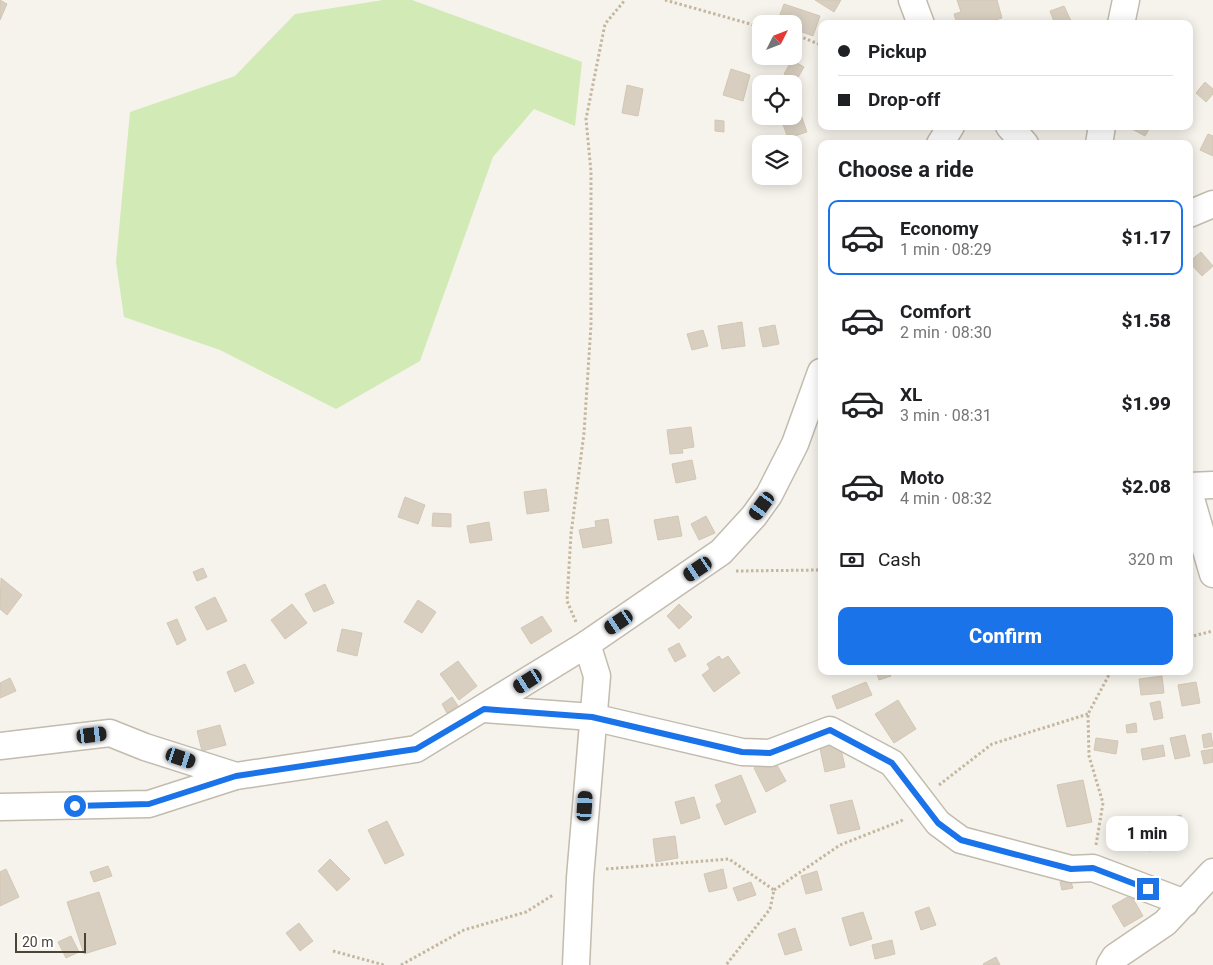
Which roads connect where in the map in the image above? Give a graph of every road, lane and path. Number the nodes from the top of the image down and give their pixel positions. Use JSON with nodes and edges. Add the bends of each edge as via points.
{"nodes":[{"id":1,"x":625,"y":0,"type":"edge"},
{"id":2,"x":665,"y":0,"type":"edge"},
{"id":3,"x":912,"y":0,"type":"edge"},
{"id":4,"x":1126,"y":0,"type":"edge"},
{"id":5,"x":920,"y":20,"type":"edge"},
{"id":6,"x":1122,"y":20,"type":"edge"},
{"id":7,"x":752,"y":24,"type":"edge"},
{"id":8,"x":802,"y":37,"type":"edge"},
{"id":9,"x":818,"y":44,"type":"edge"},
{"id":10,"x":1013,"y":130,"type":"edge"},
{"id":11,"x":1022,"y":140,"type":"edge"},
{"id":12,"x":1213,"y":204,"type":"edge"},
{"id":13,"x":1193,"y":212,"type":"edge"},
{"id":14,"x":818,"y":380,"type":"edge"},
{"id":15,"x":1213,"y":485,"type":"edge"},
{"id":16,"x":1193,"y":486,"type":"edge"},
{"id":17,"x":1193,"y":506,"type":"edge"},
{"id":18,"x":698,"y":569,"type":"junction"},
{"id":19,"x":818,"y":570,"type":"edge"},
{"id":20,"x":1213,"y":574,"type":"edge"},
{"id":21,"x":1213,"y":630,"type":"edge"},
{"id":22,"x":1193,"y":636,"type":"edge"},
{"id":23,"x":587,"y":644,"type":"junction"},
{"id":24,"x":1109,"y":675,"type":"edge"},
{"id":25,"x":484,"y":709,"type":"junction"},
{"id":26,"x":1088,"y":714,"type":"junction"},
{"id":27,"x":592,"y":717,"type":"junction"},
{"id":28,"x":0,"y":746,"type":"edge"},
{"id":29,"x":236,"y":776,"type":"junction"},
{"id":30,"x":921,"y":799,"type":"junction"},
{"id":31,"x":0,"y":807,"type":"edge"},
{"id":32,"x":1093,"y":868,"type":"junction"},
{"id":33,"x":1213,"y":872,"type":"edge"},
{"id":34,"x":580,"y":878,"type":"junction"},
{"id":35,"x":774,"y":890,"type":"junction"},
{"id":36,"x":1185,"y":903,"type":"junction"},
{"id":37,"x":333,"y":951,"type":"dead end"},
{"id":38,"x":384,"y":965,"type":"edge"},
{"id":39,"x":401,"y":965,"type":"edge"},
{"id":40,"x":576,"y":965,"type":"edge"},
{"id":41,"x":726,"y":965,"type":"edge"},
{"id":42,"x":1110,"y":965,"type":"edge"}],
"edges":[{"from":1,"to":23,"type":"path","via":[[605,24],[586,118],[591,172],[591,325],[567,601]]},
{"from":2,"to":7,"type":"path"},
{"from":3,"to":5,"type":"street"},
{"from":4,"to":6,"type":"street"},
{"from":8,"to":9,"type":"path"},
{"from":10,"to":11,"type":"street"},
{"from":12,"to":13,"type":"street"},
{"from":14,"to":18,"type":"street","via":[[795,444],[769,495],[721,552]]},
{"from":15,"to":16,"type":"street"},
{"from":17,"to":20,"type":"street"},
{"from":18,"to":19,"type":"path"},
{"from":18,"to":23,"type":"street"},
{"from":21,"to":22,"type":"path"},
{"from":23,"to":25,"type":"street"},
{"from":23,"to":27,"type":"street","via":[[597,676]]},
{"from":24,"to":26,"type":"path"},
{"from":25,"to":27,"type":"street"},
{"from":25,"to":29,"type":"street","via":[[416,749]]},
{"from":26,"to":30,"type":"path","via":[[992,744]]},
{"from":26,"to":32,"type":"path","via":[[1089,756],[1103,803]]},
{"from":27,"to":30,"type":"street","via":[[742,752],[770,753],[830,730],[892,763]]},
{"from":27,"to":34,"type":"street"},
{"from":28,"to":29,"type":"street","via":[[110,733]]},
{"from":29,"to":31,"type":"street","via":[[149,804]]},
{"from":30,"to":32,"type":"street","via":[[938,823],[961,840],[1071,869]]},
{"from":30,"to":35,"type":"path","via":[[901,821],[840,846]]},
{"from":32,"to":36,"type":"street"},
{"from":33,"to":36,"type":"street"},
{"from":34,"to":35,"type":"path","via":[[594,870],[729,859]]},
{"from":34,"to":39,"type":"path","via":[[526,912],[464,930]]},
{"from":34,"to":40,"type":"street"},
{"from":35,"to":41,"type":"path","via":[[770,909]]},
{"from":36,"to":42,"type":"street","via":[[1165,923],[1115,957]]},
{"from":37,"to":38,"type":"path"}]}
